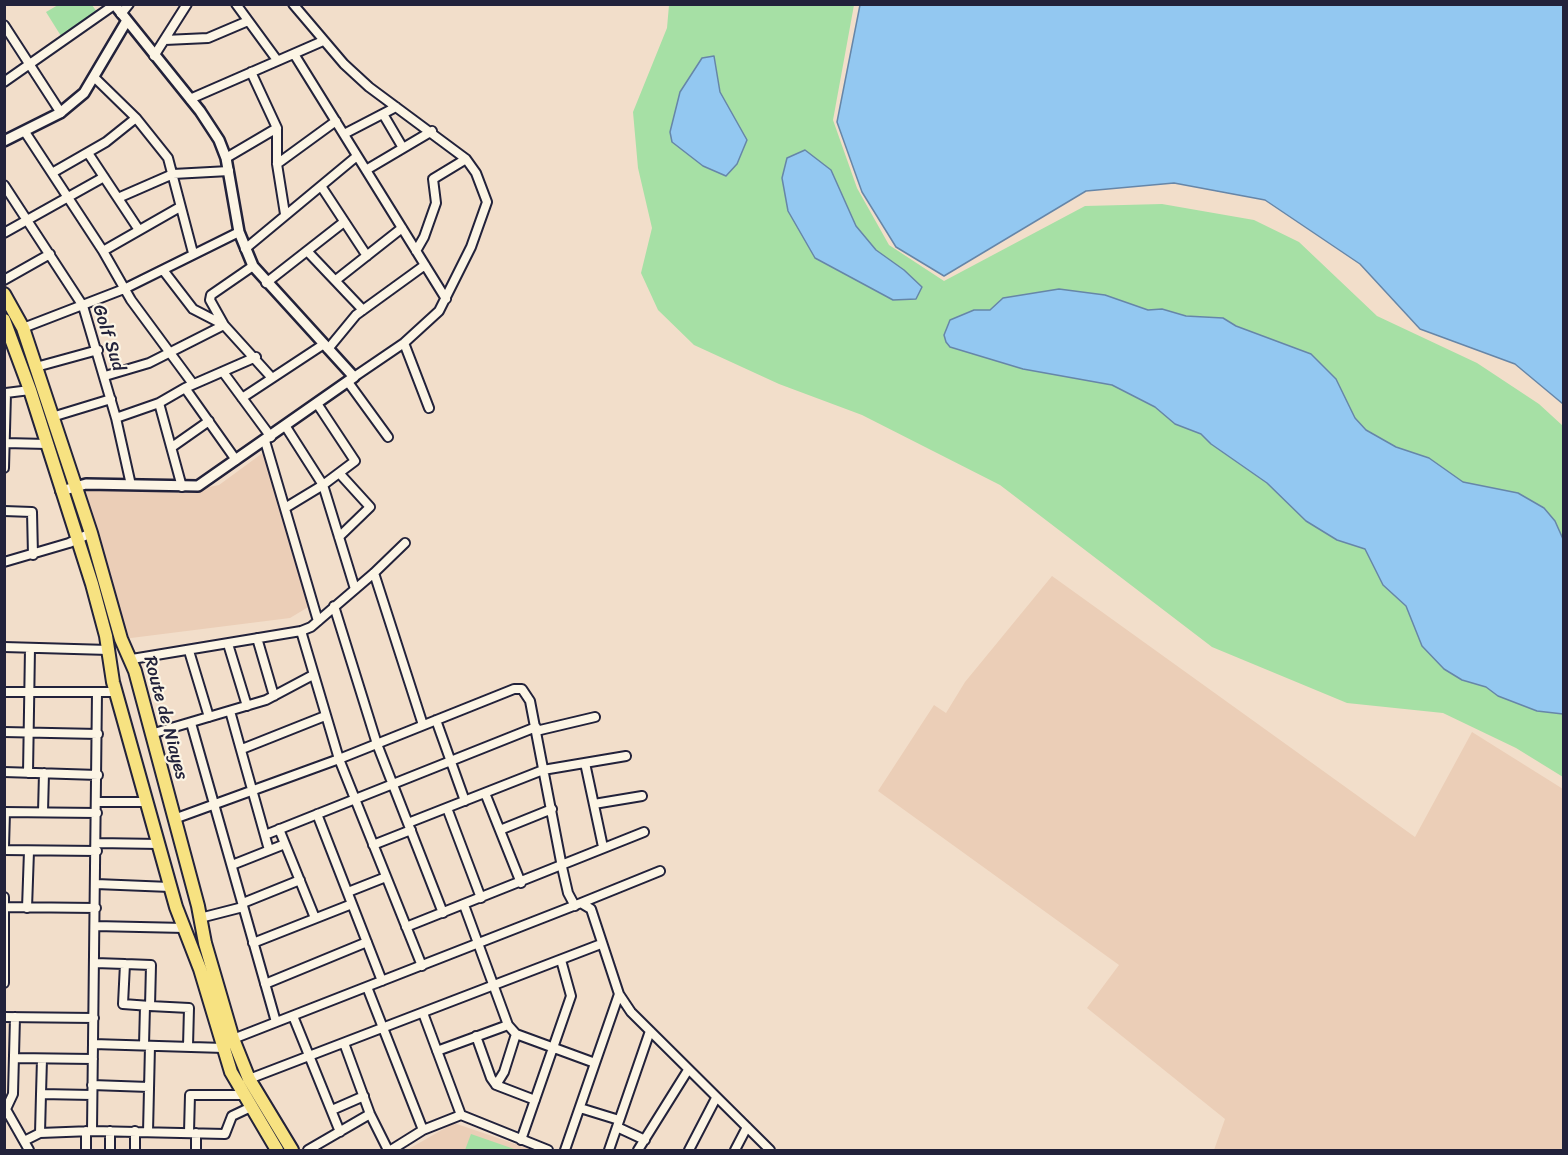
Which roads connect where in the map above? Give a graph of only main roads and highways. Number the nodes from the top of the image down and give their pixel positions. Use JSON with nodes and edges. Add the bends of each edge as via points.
{"nodes":[{"id":1,"x":4,"y":294,"type":"edge"},
{"id":2,"x":4,"y":320,"type":"edge"},
{"id":3,"x":229,"y":1043,"type":"junction"},
{"id":4,"x":277,"y":1150,"type":"edge"},
{"id":5,"x":292,"y":1150,"type":"edge"}],
"edges":[{"from":1,"to":3,"type":"main road","name":"Route de Niayes","via":[[23,328],[91,533],[121,639],[132,659]]},
{"from":2,"to":3,"type":"main road","name":"Route de Niayes","via":[[92,584],[116,692],[170,887]]},
{"from":3,"to":4,"type":"main road","name":"Route de Niayes","via":[[231,1072]]},
{"from":3,"to":5,"type":"main road","name":"Route de Niayes"}]}
